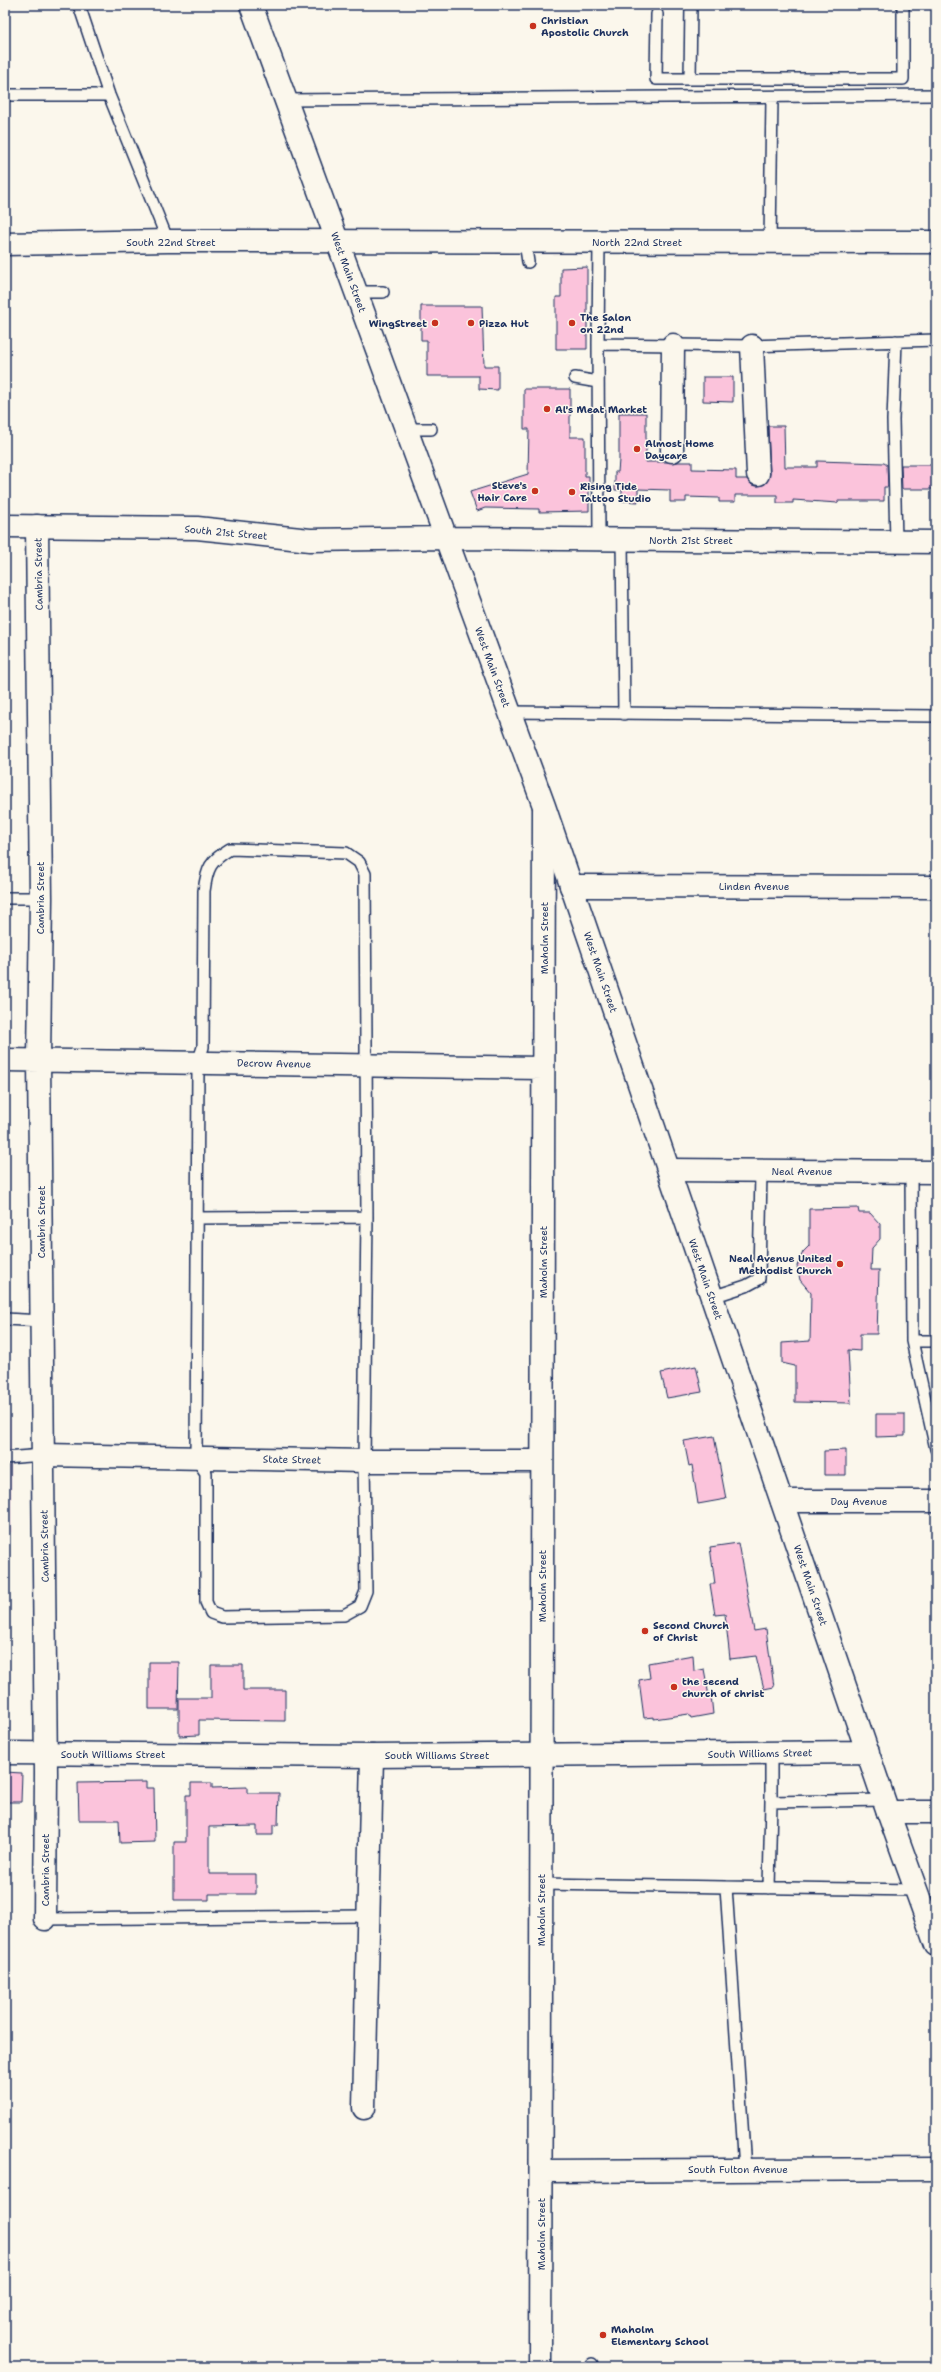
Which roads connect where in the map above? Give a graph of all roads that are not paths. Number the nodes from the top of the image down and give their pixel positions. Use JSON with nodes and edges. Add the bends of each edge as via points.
{"nodes":[{"id":1,"x":79,"y":5,"type":"edge"},
{"id":2,"x":251,"y":5,"type":"edge"},
{"id":3,"x":691,"y":5,"type":"edge"},
{"id":4,"x":902,"y":5,"type":"edge"},
{"id":5,"x":656,"y":14,"type":"dead end"},
{"id":6,"x":690,"y":79,"type":"junction"},
{"id":7,"x":5,"y":95,"type":"edge"},
{"id":8,"x":110,"y":95,"type":"junction"},
{"id":9,"x":936,"y":95,"type":"edge"},
{"id":10,"x":772,"y":98,"type":"junction"},
{"id":11,"x":286,"y":100,"type":"junction"},
{"id":12,"x":168,"y":241,"type":"junction"},
{"id":13,"x":338,"y":242,"type":"junction"},
{"id":14,"x":599,"y":242,"type":"junction"},
{"id":15,"x":770,"y":242,"type":"junction"},
{"id":16,"x":936,"y":242,"type":"edge"},
{"id":17,"x":5,"y":244,"type":"edge"},
{"id":18,"x":356,"y":292,"type":"junction"},
{"id":19,"x":383,"y":292,"type":"dead end"},
{"id":20,"x":936,"y":340,"type":"edge"},
{"id":21,"x":896,"y":341,"type":"junction"},
{"id":22,"x":598,"y":344,"type":"junction"},
{"id":23,"x":673,"y":345,"type":"junction"},
{"id":24,"x":752,"y":346,"type":"junction"},
{"id":25,"x":575,"y":378,"type":"dead end"},
{"id":26,"x":598,"y":382,"type":"junction"},
{"id":27,"x":406,"y":429,"type":"junction"},
{"id":28,"x":431,"y":429,"type":"dead end"},
{"id":29,"x":672,"y":451,"type":"dead end"},
{"id":30,"x":758,"y":474,"type":"dead end"},
{"id":31,"x":5,"y":526,"type":"edge"},
{"id":32,"x":38,"y":526,"type":"junction"},
{"id":33,"x":446,"y":538,"type":"junction"},
{"id":34,"x":599,"y":539,"type":"junction"},
{"id":35,"x":622,"y":540,"type":"junction"},
{"id":36,"x":896,"y":541,"type":"junction"},
{"id":37,"x":936,"y":542,"type":"edge"},
{"id":38,"x":510,"y":712,"type":"junction"},
{"id":39,"x":624,"y":714,"type":"junction"},
{"id":40,"x":936,"y":716,"type":"edge"},
{"id":41,"x":544,"y":806,"type":"junction"},
{"id":42,"x":571,"y":886,"type":"junction"},
{"id":43,"x":936,"y":887,"type":"edge"},
{"id":44,"x":5,"y":898,"type":"edge"},
{"id":45,"x":41,"y":898,"type":"junction"},
{"id":46,"x":5,"y":1060,"type":"edge"},
{"id":47,"x":39,"y":1060,"type":"junction"},
{"id":48,"x":198,"y":1062,"type":"junction"},
{"id":49,"x":367,"y":1065,"type":"junction"},
{"id":50,"x":543,"y":1068,"type":"junction"},
{"id":51,"x":669,"y":1170,"type":"junction"},
{"id":52,"x":761,"y":1171,"type":"junction"},
{"id":53,"x":911,"y":1172,"type":"junction"},
{"id":54,"x":936,"y":1172,"type":"edge"},
{"id":55,"x":367,"y":1217,"type":"junction"},
{"id":56,"x":197,"y":1218,"type":"junction"},
{"id":57,"x":712,"y":1297,"type":"junction"},
{"id":58,"x":5,"y":1319,"type":"edge"},
{"id":59,"x":42,"y":1321,"type":"junction"},
{"id":60,"x":912,"y":1341,"type":"junction"},
{"id":61,"x":936,"y":1341,"type":"edge"},
{"id":62,"x":936,"y":1449,"type":"edge"},
{"id":63,"x":43,"y":1455,"type":"junction"},
{"id":64,"x":5,"y":1458,"type":"edge"},
{"id":65,"x":196,"y":1458,"type":"junction"},
{"id":66,"x":364,"y":1461,"type":"junction"},
{"id":67,"x":542,"y":1461,"type":"junction"},
{"id":68,"x":782,"y":1501,"type":"junction"},
{"id":69,"x":936,"y":1501,"type":"edge"},
{"id":70,"x":5,"y":1752,"type":"edge"},
{"id":71,"x":868,"y":1752,"type":"junction"},
{"id":72,"x":771,"y":1753,"type":"junction"},
{"id":73,"x":46,"y":1754,"type":"junction"},
{"id":74,"x":542,"y":1754,"type":"junction"},
{"id":75,"x":372,"y":1756,"type":"junction"},
{"id":76,"x":771,"y":1802,"type":"junction"},
{"id":77,"x":886,"y":1806,"type":"junction"},
{"id":78,"x":936,"y":1812,"type":"edge"},
{"id":79,"x":541,"y":1884,"type":"junction"},
{"id":80,"x":726,"y":1888,"type":"junction"},
{"id":81,"x":768,"y":1888,"type":"junction"},
{"id":82,"x":916,"y":1890,"type":"junction"},
{"id":83,"x":370,"y":1916,"type":"junction"},
{"id":84,"x":44,"y":1918,"type":"joint"},
{"id":85,"x":936,"y":1945,"type":"edge"},
{"id":86,"x":364,"y":2108,"type":"dead end"},
{"id":87,"x":745,"y":2169,"type":"junction"},
{"id":88,"x":936,"y":2169,"type":"edge"},
{"id":89,"x":541,"y":2171,"type":"junction"},
{"id":90,"x":540,"y":2367,"type":"edge"}],
"edges":[{"from":1,"to":8,"type":"lane"},
{"from":2,"to":11,"type":"street","name":"West Main Street"},
{"from":3,"to":6,"type":"lane"},
{"from":4,"to":6,"type":"lane","via":[[903,79]]},
{"from":5,"to":6,"type":"lane","via":[[656,79]]},
{"from":7,"to":8,"type":"lane"},
{"from":8,"to":12,"type":"lane"},
{"from":9,"to":10,"type":"lane"},
{"from":10,"to":11,"type":"lane"},
{"from":10,"to":15,"type":"lane"},
{"from":11,"to":13,"type":"street","name":"West Main Street"},
{"from":12,"to":13,"type":"street","name":"South 22nd Street"},
{"from":12,"to":17,"type":"street","name":"South 22nd Street"},
{"from":13,"to":14,"type":"street","name":"North 22nd Street","via":[[526,252]]},
{"from":13,"to":18,"type":"street","name":"West Main Street"},
{"from":14,"to":15,"type":"street","name":"North 22nd Street"},
{"from":14,"to":22,"type":"lane"},
{"from":15,"to":16,"type":"street","name":"North 22nd Street"},
{"from":18,"to":19,"type":"lane"},
{"from":18,"to":27,"type":"street","name":"West Main Street"},
{"from":20,"to":21,"type":"lane"},
{"from":21,"to":24,"type":"lane"},
{"from":21,"to":36,"type":"lane","via":[[893,420]]},
{"from":22,"to":23,"type":"lane"},
{"from":22,"to":26,"type":"lane"},
{"from":23,"to":24,"type":"lane"},
{"from":23,"to":29,"type":"street"},
{"from":24,"to":30,"type":"street"},
{"from":25,"to":26,"type":"lane"},
{"from":26,"to":34,"type":"lane"},
{"from":27,"to":28,"type":"lane"},
{"from":27,"to":33,"type":"street","name":"West Main Street"},
{"from":31,"to":32,"type":"street","name":"South 21st Street"},
{"from":32,"to":33,"type":"street","name":"South 21st Street","via":[[197,528],[310,540]]},
{"from":32,"to":45,"type":"street","name":"Cambria Street"},
{"from":33,"to":34,"type":"street","name":"North 21st Street"},
{"from":33,"to":38,"type":"street","name":"West Main Street"},
{"from":34,"to":35,"type":"street","name":"North 21st Street"},
{"from":35,"to":36,"type":"street","name":"North 21st Street"},
{"from":35,"to":39,"type":"lane"},
{"from":36,"to":37,"type":"street","name":"North 21st Street"},
{"from":38,"to":39,"type":"lane"},
{"from":38,"to":41,"type":"street","name":"West Main Street"},
{"from":39,"to":40,"type":"lane"},
{"from":41,"to":42,"type":"street","name":"West Main Street"},
{"from":41,"to":50,"type":"street","name":"Maholm Street"},
{"from":42,"to":43,"type":"street","name":"Linden Avenue"},
{"from":42,"to":51,"type":"street","name":"West Main Street"},
{"from":44,"to":45,"type":"lane"},
{"from":45,"to":47,"type":"street","name":"Cambria Street"},
{"from":46,"to":47,"type":"street","name":"Decrow Avenue"},
{"from":47,"to":48,"type":"street","name":"Decrow Avenue"},
{"from":47,"to":59,"type":"street","name":"Cambria Street"},
{"from":48,"to":49,"type":"street","name":"Decrow Avenue"},
{"from":48,"to":49,"type":"lane","via":[[203,1047],[206,873],[214,859],[230,849],[346,853],[359,862],[365,874],[366,892]]},
{"from":48,"to":56,"type":"lane"},
{"from":49,"to":50,"type":"street","name":"Decrow Avenue"},
{"from":49,"to":55,"type":"lane"},
{"from":50,"to":67,"type":"street","name":"Maholm Street"},
{"from":51,"to":52,"type":"street","name":"Neal Avenue"},
{"from":51,"to":57,"type":"street","name":"West Main Street"},
{"from":52,"to":53,"type":"street","name":"Neal Avenue"},
{"from":52,"to":57,"type":"lane","via":[[759,1279]]},
{"from":53,"to":54,"type":"street","name":"Neal Avenue"},
{"from":53,"to":60,"type":"lane"},
{"from":55,"to":56,"type":"lane"},
{"from":55,"to":66,"type":"lane"},
{"from":56,"to":65,"type":"lane"},
{"from":57,"to":68,"type":"street","name":"West Main Street"},
{"from":58,"to":59,"type":"lane"},
{"from":59,"to":63,"type":"street","name":"Cambria Street"},
{"from":60,"to":61,"type":"lane"},
{"from":60,"to":62,"type":"lane"},
{"from":63,"to":64,"type":"lane"},
{"from":63,"to":65,"type":"street","name":"State Street"},
{"from":63,"to":73,"type":"street","name":"Cambria Street"},
{"from":65,"to":66,"type":"street","name":"State Street"},
{"from":65,"to":66,"type":"lane","via":[[206,1473],[206,1602],[211,1613],[222,1617],[344,1615],[360,1606],[366,1591]]},
{"from":66,"to":67,"type":"street","name":"State Street"},
{"from":67,"to":74,"type":"street","name":"Maholm Street"},
{"from":68,"to":69,"type":"street","name":"Day Avenue"},
{"from":68,"to":71,"type":"street","name":"West Main Street"},
{"from":70,"to":73,"type":"street","name":"South Williams Street"},
{"from":71,"to":72,"type":"street","name":"South Williams Street"},
{"from":71,"to":77,"type":"street","name":"West Main Street"},
{"from":72,"to":74,"type":"street","name":"South Williams Street"},
{"from":72,"to":76,"type":"lane"},
{"from":73,"to":75,"type":"street","name":"South Williams Street"},
{"from":73,"to":84,"type":"street","name":"Cambria Street"},
{"from":74,"to":75,"type":"street","name":"South Williams Street"},
{"from":74,"to":79,"type":"street","name":"Maholm Street"},
{"from":75,"to":83,"type":"street"},
{"from":76,"to":77,"type":"lane"},
{"from":76,"to":81,"type":"lane"},
{"from":77,"to":78,"type":"street"},
{"from":77,"to":82,"type":"street","name":"West Main Street"},
{"from":79,"to":80,"type":"lane"},
{"from":79,"to":89,"type":"street","name":"Maholm Street"},
{"from":80,"to":81,"type":"lane"},
{"from":80,"to":87,"type":"lane"},
{"from":81,"to":82,"type":"lane"},
{"from":82,"to":85,"type":"street","name":"West Main Street"},
{"from":83,"to":84,"type":"lane"},
{"from":83,"to":86,"type":"street"},
{"from":87,"to":88,"type":"street","name":"South Fulton Avenue"},
{"from":87,"to":89,"type":"street","name":"South Fulton Avenue"},
{"from":89,"to":90,"type":"street","name":"Maholm Street"}]}
